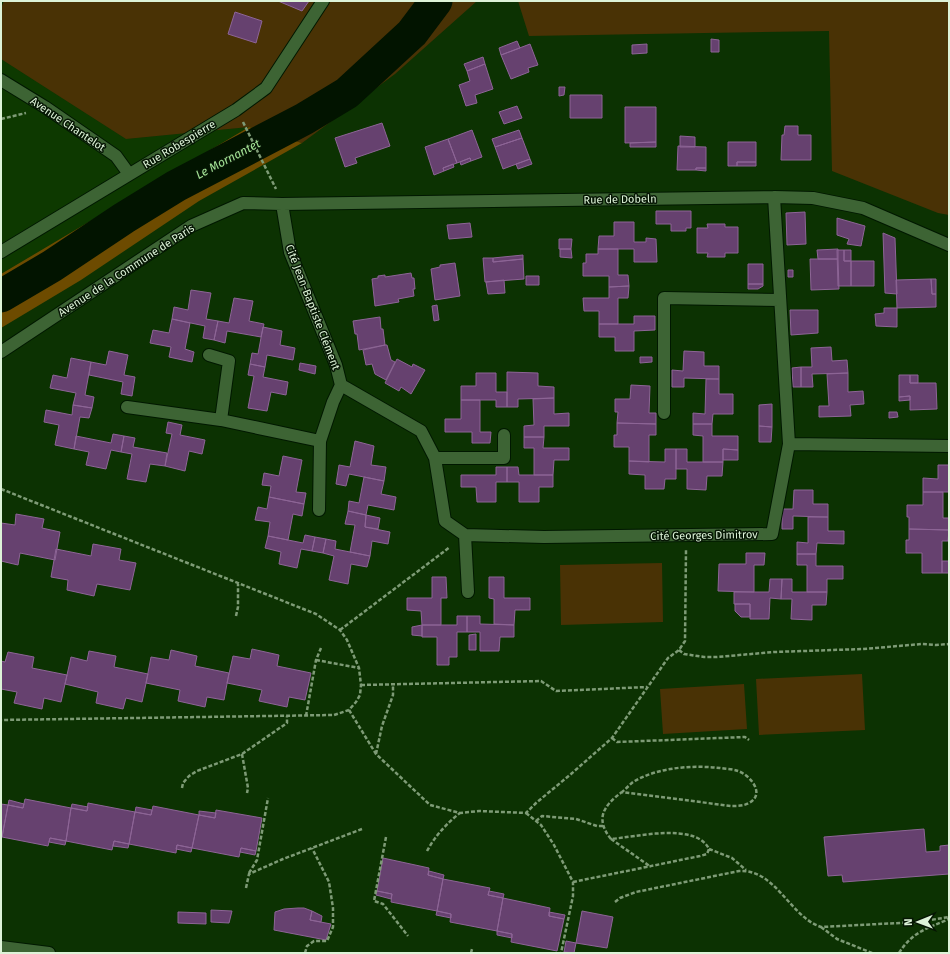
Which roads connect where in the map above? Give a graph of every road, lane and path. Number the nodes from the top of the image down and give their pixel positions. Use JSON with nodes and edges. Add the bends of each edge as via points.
{"nodes":[{"id":1,"x":323,"y":1,"type":"edge"},
{"id":2,"x":1,"y":80,"type":"edge"},
{"id":3,"x":242,"y":119,"type":"dead end"},
{"id":4,"x":129,"y":174,"type":"junction"},
{"id":5,"x":272,"y":180,"type":"dead end"},
{"id":6,"x":774,"y":197,"type":"junction"},
{"id":7,"x":282,"y":204,"type":"junction"},
{"id":8,"x":949,"y":246,"type":"edge"},
{"id":9,"x":1,"y":252,"type":"edge"},
{"id":10,"x":780,"y":300,"type":"junction"},
{"id":11,"x":1,"y":352,"type":"edge"},
{"id":12,"x":210,"y":355,"type":"dead end"},
{"id":13,"x":341,"y":385,"type":"junction"},
{"id":14,"x":127,"y":407,"type":"dead end"},
{"id":15,"x":664,"y":413,"type":"dead end"},
{"id":16,"x":221,"y":420,"type":"junction"},
{"id":17,"x":504,"y":435,"type":"dead end"},
{"id":18,"x":320,"y":441,"type":"junction"},
{"id":19,"x":789,"y":444,"type":"junction"},
{"id":20,"x":949,"y":446,"type":"edge"},
{"id":21,"x":435,"y":458,"type":"junction"},
{"id":22,"x":1,"y":489,"type":"edge"},
{"id":23,"x":319,"y":510,"type":"dead end"},
{"id":24,"x":465,"y":535,"type":"junction"},
{"id":25,"x":687,"y":536,"type":"junction"},
{"id":26,"x":238,"y":584,"type":"junction"},
{"id":27,"x":468,"y":592,"type":"dead end"},
{"id":28,"x":236,"y":616,"type":"dead end"},
{"id":29,"x":340,"y":630,"type":"junction"},
{"id":30,"x":949,"y":644,"type":"edge"},
{"id":31,"x":322,"y":648,"type":"dead end"},
{"id":32,"x":679,"y":650,"type":"junction"},
{"id":33,"x":316,"y":660,"type":"junction"},
{"id":34,"x":359,"y":668,"type":"junction"},
{"id":35,"x":393,"y":684,"type":"junction"},
{"id":36,"x":361,"y":685,"type":"junction"},
{"id":37,"x":648,"y":687,"type":"junction"},
{"id":38,"x":349,"y":710,"type":"junction"},
{"id":39,"x":287,"y":716,"type":"junction"},
{"id":40,"x":306,"y":716,"type":"junction"},
{"id":41,"x":1,"y":720,"type":"edge"},
{"id":42,"x":612,"y":738,"type":"junction"},
{"id":43,"x":749,"y":740,"type":"dead end"},
{"id":44,"x":242,"y":754,"type":"junction"},
{"id":45,"x":376,"y":754,"type":"junction"},
{"id":46,"x":182,"y":788,"type":"dead end"},
{"id":47,"x":622,"y":792,"type":"junction"},
{"id":48,"x":247,"y":793,"type":"dead end"},
{"id":49,"x":268,"y":798,"type":"dead end"},
{"id":50,"x":460,"y":813,"type":"junction"},
{"id":51,"x":526,"y":813,"type":"junction"},
{"id":52,"x":536,"y":821,"type":"junction"},
{"id":53,"x":603,"y":826,"type":"junction"},
{"id":54,"x":362,"y":829,"type":"dead end"},
{"id":55,"x":386,"y":837,"type":"dead end"},
{"id":56,"x":611,"y":839,"type":"junction"},
{"id":57,"x":312,"y":848,"type":"junction"},
{"id":58,"x":709,"y":849,"type":"junction"},
{"id":59,"x":427,"y":851,"type":"dead end"},
{"id":60,"x":651,"y":866,"type":"junction"},
{"id":61,"x":747,"y":870,"type":"junction"},
{"id":62,"x":249,"y":874,"type":"junction"},
{"id":63,"x":573,"y":882,"type":"junction"},
{"id":64,"x":246,"y":888,"type":"dead end"},
{"id":65,"x":615,"y":902,"type":"dead end"},
{"id":66,"x":949,"y":918,"type":"edge"},
{"id":67,"x":821,"y":927,"type":"junction"},
{"id":68,"x":408,"y":936,"type":"dead end"},
{"id":69,"x":1,"y":947,"type":"edge"},
{"id":70,"x":472,"y":949,"type":"dead end"},
{"id":71,"x":49,"y":953,"type":"edge"},
{"id":72,"x":305,"y":953,"type":"edge"},
{"id":73,"x":471,"y":953,"type":"edge"},
{"id":74,"x":561,"y":953,"type":"edge"},
{"id":75,"x":872,"y":953,"type":"edge"},
{"id":76,"x":899,"y":953,"type":"edge"}],
"edges":[{"from":1,"to":4,"type":"street","name":"Rue Robespierre","via":[[266,88],[236,110]]},
{"from":2,"to":4,"type":"street","name":"Avenue Chantelot","via":[[116,156]]},
{"from":3,"to":5,"type":"path"},
{"from":4,"to":9,"type":"street","name":"Rue Robespierre"},
{"from":6,"to":7,"type":"street","name":"Rue de Dobeln"},
{"from":6,"to":8,"type":"street","name":"Rue de Dobeln","via":[[813,198],[863,208]]},
{"from":6,"to":10,"type":"street","name":"Cité Georges Dimitrov"},
{"from":7,"to":11,"type":"street","name":"Avenue de la Commune de Paris","via":[[243,203],[191,226]]},
{"from":7,"to":13,"type":"street","name":"Cité Jean-Baptiste Clément","via":[[290,252],[336,365]]},
{"from":10,"to":15,"type":"street","via":[[664,298]]},
{"from":10,"to":19,"type":"street","name":"Cité Georges Dimitrov"},
{"from":12,"to":16,"type":"street","via":[[229,361]]},
{"from":13,"to":18,"type":"street"},
{"from":13,"to":21,"type":"street","via":[[421,431]]},
{"from":14,"to":16,"type":"street"},
{"from":16,"to":18,"type":"street"},
{"from":17,"to":21,"type":"street","via":[[504,458]]},
{"from":18,"to":23,"type":"street"},
{"from":19,"to":20,"type":"street"},
{"from":19,"to":25,"type":"street","name":"Cité Georges Dimitrov","via":[[772,534]]},
{"from":21,"to":24,"type":"street","via":[[445,521]]},
{"from":22,"to":26,"type":"path"},
{"from":24,"to":25,"type":"street","name":"Cité Georges Dimitrov"},
{"from":24,"to":27,"type":"street"},
{"from":24,"to":29,"type":"path"},
{"from":25,"to":32,"type":"path","via":[[684,641]]},
{"from":26,"to":28,"type":"path"},
{"from":26,"to":29,"type":"path","via":[[316,614]]},
{"from":29,"to":34,"type":"path"},
{"from":30,"to":32,"type":"path","via":[[717,657],[684,654]]},
{"from":31,"to":33,"type":"path"},
{"from":32,"to":37,"type":"path","via":[[668,658]]},
{"from":33,"to":34,"type":"path"},
{"from":33,"to":40,"type":"path"},
{"from":34,"to":36,"type":"path"},
{"from":35,"to":36,"type":"path"},
{"from":35,"to":37,"type":"path","via":[[541,681],[556,691]]},
{"from":35,"to":45,"type":"path","via":[[393,696],[382,726]]},
{"from":36,"to":38,"type":"path","via":[[360,695]]},
{"from":37,"to":42,"type":"path"},
{"from":38,"to":40,"type":"path","via":[[334,715]]},
{"from":38,"to":45,"type":"path"},
{"from":39,"to":40,"type":"path"},
{"from":39,"to":41,"type":"path"},
{"from":39,"to":44,"type":"path","via":[[287,723]]},
{"from":42,"to":43,"type":"path","via":[[617,742],[745,737]]},
{"from":42,"to":51,"type":"path"},
{"from":44,"to":46,"type":"path","via":[[197,771],[183,782]]},
{"from":44,"to":48,"type":"path"},
{"from":45,"to":50,"type":"path","via":[[430,805]]},
{"from":47,"to":47,"type":"path","via":[[731,806],[753,801],[756,787],[748,776],[738,771],[706,766],[652,774],[632,783]]},
{"from":47,"to":53,"type":"path","via":[[604,811]]},
{"from":49,"to":62,"type":"path","via":[[257,860]]},
{"from":50,"to":51,"type":"path"},
{"from":50,"to":59,"type":"path","via":[[443,828]]},
{"from":51,"to":52,"type":"path"},
{"from":52,"to":53,"type":"path","via":[[542,816],[550,816]]},
{"from":52,"to":63,"type":"path","via":[[541,824],[554,845]]},
{"from":53,"to":56,"type":"path"},
{"from":54,"to":57,"type":"path"},
{"from":55,"to":68,"type":"path","via":[[374,901],[383,904]]},
{"from":56,"to":58,"type":"path","via":[[679,832],[698,838],[706,843]]},
{"from":56,"to":60,"type":"path"},
{"from":57,"to":62,"type":"path"},
{"from":57,"to":72,"type":"path","via":[[329,882],[333,926],[327,941],[314,941],[306,946]]},
{"from":58,"to":60,"type":"path","via":[[707,854]]},
{"from":58,"to":61,"type":"path","via":[[732,858]]},
{"from":60,"to":63,"type":"path"},
{"from":61,"to":65,"type":"path","via":[[636,892]]},
{"from":61,"to":67,"type":"path","via":[[765,878],[802,916]]},
{"from":62,"to":64,"type":"path"},
{"from":63,"to":74,"type":"path","via":[[573,896]]},
{"from":66,"to":67,"type":"path"},
{"from":66,"to":76,"type":"path","via":[[920,931]]},
{"from":67,"to":75,"type":"path","via":[[837,939]]},
{"from":69,"to":71,"type":"street"},
{"from":70,"to":73,"type":"path"}]}
